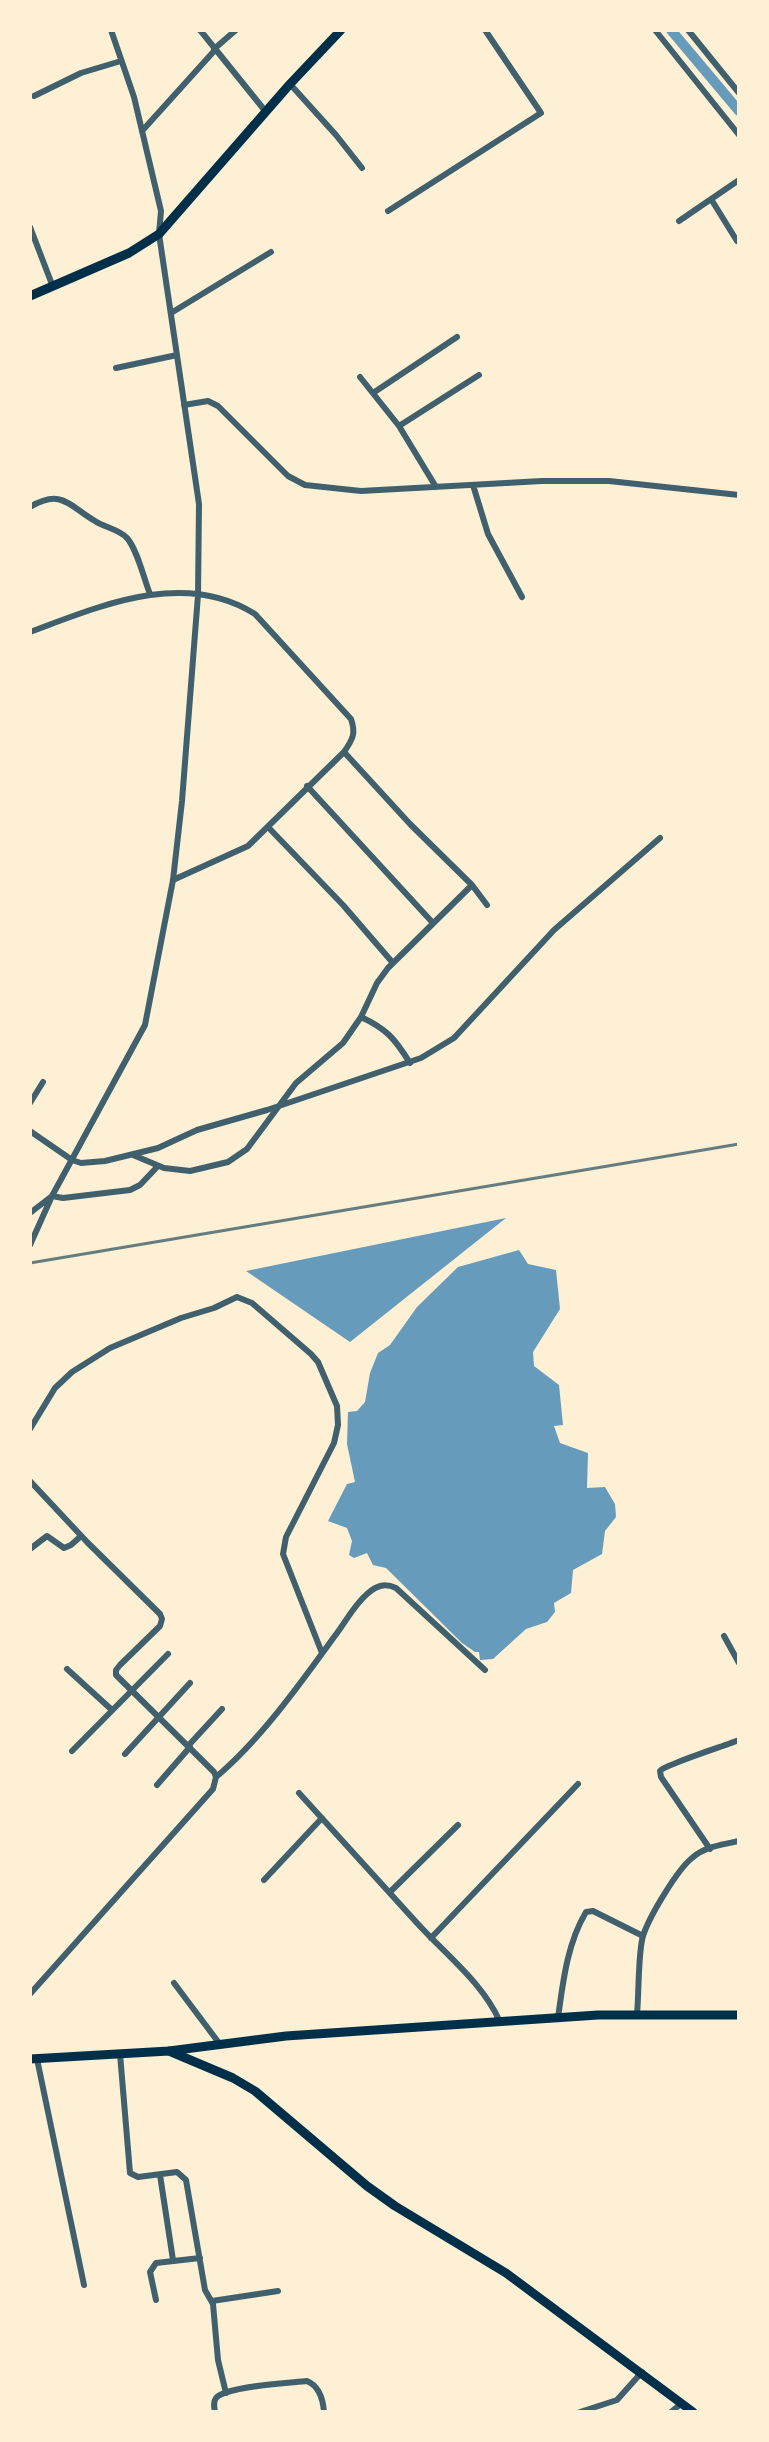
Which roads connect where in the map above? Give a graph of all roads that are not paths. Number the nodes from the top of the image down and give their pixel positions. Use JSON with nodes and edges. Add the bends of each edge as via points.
{"nodes":[{"id":1,"x":111,"y":30,"type":"edge"},
{"id":2,"x":200,"y":30,"type":"edge"},
{"id":3,"x":236,"y":30,"type":"edge"},
{"id":4,"x":340,"y":30,"type":"edge"},
{"id":5,"x":485,"y":30,"type":"edge"},
{"id":6,"x":655,"y":30,"type":"edge"},
{"id":7,"x":688,"y":30,"type":"edge"},
{"id":8,"x":214,"y":49,"type":"junction"},
{"id":9,"x":121,"y":61,"type":"junction"},
{"id":10,"x":290,"y":84,"type":"junction"},
{"id":11,"x":739,"y":93,"type":"edge"},
{"id":12,"x":34,"y":96,"type":"dead end"},
{"id":13,"x":266,"y":112,"type":"junction"},
{"id":14,"x":142,"y":131,"type":"junction"},
{"id":15,"x":739,"y":135,"type":"edge"},
{"id":16,"x":362,"y":168,"type":"dead end"},
{"id":17,"x":739,"y":180,"type":"edge"},
{"id":18,"x":711,"y":199,"type":"junction"},
{"id":19,"x":388,"y":211,"type":"dead end"},
{"id":20,"x":679,"y":221,"type":"dead end"},
{"id":21,"x":30,"y":227,"type":"edge"},
{"id":22,"x":159,"y":234,"type":"junction"},
{"id":23,"x":737,"y":241,"type":"dead end"},
{"id":24,"x":271,"y":252,"type":"dead end"},
{"id":25,"x":53,"y":287,"type":"junction"},
{"id":26,"x":30,"y":296,"type":"edge"},
{"id":27,"x":171,"y":313,"type":"junction"},
{"id":28,"x":457,"y":337,"type":"dead end"},
{"id":29,"x":177,"y":355,"type":"junction"},
{"id":30,"x":116,"y":368,"type":"dead end"},
{"id":31,"x":479,"y":375,"type":"dead end"},
{"id":32,"x":360,"y":377,"type":"dead end"},
{"id":33,"x":373,"y":393,"type":"junction"},
{"id":34,"x":184,"y":405,"type":"junction"},
{"id":35,"x":399,"y":426,"type":"junction"},
{"id":36,"x":473,"y":485,"type":"junction"},
{"id":37,"x":436,"y":487,"type":"junction"},
{"id":38,"x":739,"y":495,"type":"edge"},
{"id":39,"x":30,"y":507,"type":"edge"},
{"id":40,"x":150,"y":594,"type":"junction"},
{"id":41,"x":198,"y":595,"type":"junction"},
{"id":42,"x":522,"y":597,"type":"dead end"},
{"id":43,"x":30,"y":632,"type":"edge"},
{"id":44,"x":344,"y":752,"type":"junction"},
{"id":45,"x":308,"y":786,"type":"junction"},
{"id":46,"x":267,"y":826,"type":"junction"},
{"id":47,"x":660,"y":838,"type":"dead end"},
{"id":48,"x":173,"y":880,"type":"junction"},
{"id":49,"x":472,"y":885,"type":"junction"},
{"id":50,"x":487,"y":905,"type":"dead end"},
{"id":51,"x":433,"y":923,"type":"junction"},
{"id":52,"x":393,"y":963,"type":"junction"},
{"id":53,"x":361,"y":1017,"type":"junction"},
{"id":54,"x":410,"y":1063,"type":"junction"},
{"id":55,"x":43,"y":1082,"type":"dead end"},
{"id":56,"x":30,"y":1103,"type":"edge"},
{"id":57,"x":276,"y":1107,"type":"junction"},
{"id":58,"x":30,"y":1131,"type":"edge"},
{"id":59,"x":133,"y":1154,"type":"junction"},
{"id":60,"x":72,"y":1160,"type":"junction"},
{"id":61,"x":158,"y":1166,"type":"junction"},
{"id":62,"x":52,"y":1196,"type":"junction"},
{"id":63,"x":30,"y":1213,"type":"edge"},
{"id":64,"x":30,"y":1245,"type":"edge"},
{"id":65,"x":30,"y":1429,"type":"edge"},
{"id":66,"x":30,"y":1481,"type":"edge"},
{"id":67,"x":81,"y":1536,"type":"junction"},
{"id":68,"x":30,"y":1549,"type":"edge"},
{"id":69,"x":724,"y":1636,"type":"dead end"},
{"id":70,"x":322,"y":1653,"type":"junction"},
{"id":71,"x":168,"y":1654,"type":"dead end"},
{"id":72,"x":739,"y":1663,"type":"edge"},
{"id":73,"x":68,"y":1669,"type":"dead end"},
{"id":74,"x":485,"y":1670,"type":"dead end"},
{"id":75,"x":190,"y":1683,"type":"dead end"},
{"id":76,"x":131,"y":1690,"type":"junction"},
{"id":77,"x":222,"y":1709,"type":"dead end"},
{"id":78,"x":112,"y":1710,"type":"junction"},
{"id":79,"x":159,"y":1717,"type":"junction"},
{"id":80,"x":739,"y":1740,"type":"edge"},
{"id":81,"x":189,"y":1747,"type":"junction"},
{"id":82,"x":72,"y":1751,"type":"dead end"},
{"id":83,"x":125,"y":1754,"type":"dead end"},
{"id":84,"x":216,"y":1777,"type":"junction"},
{"id":85,"x":578,"y":1784,"type":"dead end"},
{"id":86,"x":157,"y":1785,"type":"dead end"},
{"id":87,"x":299,"y":1793,"type":"dead end"},
{"id":88,"x":322,"y":1818,"type":"junction"},
{"id":89,"x":458,"y":1825,"type":"dead end"},
{"id":90,"x":739,"y":1841,"type":"edge"},
{"id":91,"x":710,"y":1849,"type":"junction"},
{"id":92,"x":264,"y":1880,"type":"dead end"},
{"id":93,"x":390,"y":1892,"type":"junction"},
{"id":94,"x":643,"y":1936,"type":"junction"},
{"id":95,"x":431,"y":1938,"type":"junction"},
{"id":96,"x":174,"y":1983,"type":"dead end"},
{"id":97,"x":30,"y":1994,"type":"edge"},
{"id":98,"x":638,"y":2014,"type":"junction"},
{"id":99,"x":739,"y":2015,"type":"edge"},
{"id":100,"x":558,"y":2018,"type":"junction"},
{"id":101,"x":500,"y":2022,"type":"junction"},
{"id":102,"x":219,"y":2043,"type":"junction"},
{"id":103,"x":168,"y":2051,"type":"junction"},
{"id":104,"x":120,"y":2054,"type":"junction"},
{"id":105,"x":34,"y":2059,"type":"edge"},
{"id":106,"x":160,"y":2175,"type":"junction"},
{"id":107,"x":200,"y":2258,"type":"junction"},
{"id":108,"x":173,"y":2260,"type":"junction"},
{"id":109,"x":84,"y":2285,"type":"dead end"},
{"id":110,"x":278,"y":2290,"type":"dead end"},
{"id":111,"x":156,"y":2300,"type":"dead end"},
{"id":112,"x":212,"y":2301,"type":"junction"},
{"id":113,"x":642,"y":2372,"type":"junction"},
{"id":114,"x":226,"y":2393,"type":"junction"},
{"id":115,"x":682,"y":2403,"type":"junction"},
{"id":116,"x":215,"y":2412,"type":"edge"},
{"id":117,"x":324,"y":2412,"type":"edge"},
{"id":118,"x":580,"y":2412,"type":"edge"},
{"id":119,"x":671,"y":2412,"type":"edge"},
{"id":120,"x":693,"y":2412,"type":"edge"}],
"edges":[{"from":1,"to":9,"type":"street"},
{"from":2,"to":8,"type":"street"},
{"from":3,"to":8,"type":"street"},
{"from":4,"to":10,"type":"main road"},
{"from":5,"to":19,"type":"street","via":[[541,113]]},
{"from":6,"to":15,"type":"street"},
{"from":7,"to":11,"type":"street"},
{"from":8,"to":13,"type":"street"},
{"from":8,"to":14,"type":"street"},
{"from":9,"to":12,"type":"street","via":[[81,73]]},
{"from":9,"to":14,"type":"street"},
{"from":10,"to":13,"type":"main road"},
{"from":10,"to":16,"type":"street"},
{"from":13,"to":22,"type":"main road"},
{"from":14,"to":22,"type":"street","via":[[161,211]]},
{"from":17,"to":18,"type":"street"},
{"from":18,"to":20,"type":"street"},
{"from":18,"to":23,"type":"street"},
{"from":21,"to":25,"type":"street"},
{"from":22,"to":25,"type":"main road","via":[[129,254]]},
{"from":22,"to":27,"type":"street"},
{"from":24,"to":27,"type":"street"},
{"from":25,"to":26,"type":"main road"},
{"from":27,"to":29,"type":"street"},
{"from":28,"to":33,"type":"street"},
{"from":29,"to":30,"type":"street"},
{"from":29,"to":34,"type":"street"},
{"from":31,"to":35,"type":"street"},
{"from":32,"to":33,"type":"street"},
{"from":33,"to":35,"type":"street"},
{"from":34,"to":37,"type":"street","via":[[208,401],[218,406],[288,476],[305,485],[361,491]]},
{"from":34,"to":41,"type":"street","via":[[199,504]]},
{"from":35,"to":37,"type":"street"},
{"from":36,"to":37,"type":"street"},
{"from":36,"to":38,"type":"street","via":[[609,481]]},
{"from":36,"to":42,"type":"street","via":[[488,534]]},
{"from":39,"to":40,"type":"street","via":[[51,497],[63,499],[123,535],[131,545]]},
{"from":40,"to":41,"type":"street"},
{"from":40,"to":43,"type":"street","via":[[104,605]]},
{"from":41,"to":44,"type":"street","via":[[240,605],[255,614],[283,644],[351,719],[355,730]]},
{"from":41,"to":48,"type":"street"},
{"from":44,"to":45,"type":"street"},
{"from":44,"to":49,"type":"street"},
{"from":45,"to":46,"type":"street"},
{"from":45,"to":51,"type":"street"},
{"from":46,"to":48,"type":"street","via":[[248,846]]},
{"from":46,"to":52,"type":"street"},
{"from":47,"to":54,"type":"street","via":[[554,930],[453,1038]]},
{"from":48,"to":60,"type":"street","via":[[145,1025]]},
{"from":49,"to":50,"type":"street"},
{"from":49,"to":51,"type":"street"},
{"from":51,"to":52,"type":"street"},
{"from":52,"to":53,"type":"street","via":[[377,983]]},
{"from":53,"to":54,"type":"street","via":[[393,1037]]},
{"from":53,"to":57,"type":"street","via":[[343,1043],[296,1083]]},
{"from":54,"to":57,"type":"street"},
{"from":55,"to":56,"type":"street"},
{"from":57,"to":59,"type":"street"},
{"from":57,"to":61,"type":"street","via":[[257,1138],[228,1162],[190,1171]]},
{"from":58,"to":60,"type":"street"},
{"from":59,"to":60,"type":"street","via":[[105,1161]]},
{"from":59,"to":61,"type":"street"},
{"from":60,"to":62,"type":"street"},
{"from":61,"to":62,"type":"street","via":[[130,1190]]},
{"from":62,"to":63,"type":"street"},
{"from":62,"to":64,"type":"street"},
{"from":65,"to":70,"type":"street","via":[[55,1388],[110,1348],[237,1297],[252,1303],[312,1354],[337,1406],[334,1443],[286,1537],[283,1554]]},
{"from":66,"to":67,"type":"street"},
{"from":67,"to":68,"type":"street","via":[[64,1548],[46,1536]]},
{"from":67,"to":76,"type":"street","via":[[162,1619],[160,1626],[116,1670]]},
{"from":69,"to":72,"type":"street"},
{"from":70,"to":74,"type":"street","via":[[367,1594],[387,1584]]},
{"from":70,"to":84,"type":"street","via":[[238,1758]]},
{"from":71,"to":76,"type":"street"},
{"from":73,"to":78,"type":"street"},
{"from":75,"to":79,"type":"street"},
{"from":76,"to":78,"type":"street"},
{"from":76,"to":79,"type":"street"},
{"from":77,"to":81,"type":"street"},
{"from":78,"to":82,"type":"street"},
{"from":79,"to":81,"type":"street"},
{"from":79,"to":83,"type":"street"},
{"from":80,"to":91,"type":"street","via":[[666,1765],[660,1771]]},
{"from":81,"to":84,"type":"street"},
{"from":81,"to":86,"type":"street"},
{"from":84,"to":97,"type":"street","via":[[213,1789]]},
{"from":85,"to":95,"type":"street"},
{"from":87,"to":88,"type":"street"},
{"from":88,"to":92,"type":"street"},
{"from":88,"to":93,"type":"street"},
{"from":89,"to":93,"type":"street"},
{"from":90,"to":91,"type":"street"},
{"from":91,"to":94,"type":"street","via":[[687,1863]]},
{"from":93,"to":95,"type":"street"},
{"from":94,"to":98,"type":"street"},
{"from":94,"to":100,"type":"street","via":[[593,1911],[586,1912],[567,1963]]},
{"from":95,"to":101,"type":"street","via":[[493,2006]]},
{"from":96,"to":102,"type":"street"},
{"from":98,"to":99,"type":"main road"},
{"from":98,"to":100,"type":"main road"},
{"from":100,"to":101,"type":"main road"},
{"from":101,"to":102,"type":"main road"},
{"from":102,"to":103,"type":"main road"},
{"from":103,"to":104,"type":"main road"},
{"from":103,"to":113,"type":"main road","via":[[255,2091],[350,2173],[506,2273]]},
{"from":104,"to":105,"type":"main road"},
{"from":104,"to":106,"type":"street","via":[[130,2173],[135,2177]]},
{"from":105,"to":109,"type":"street"},
{"from":106,"to":107,"type":"street","via":[[177,2172],[186,2180]]},
{"from":106,"to":108,"type":"street"},
{"from":107,"to":108,"type":"street"},
{"from":107,"to":112,"type":"street","via":[[205,2290]]},
{"from":108,"to":111,"type":"street","via":[[151,2268]]},
{"from":110,"to":112,"type":"street"},
{"from":112,"to":114,"type":"street"},
{"from":113,"to":115,"type":"main road"},
{"from":113,"to":118,"type":"street","via":[[617,2400]]},
{"from":114,"to":116,"type":"street","via":[[214,2401]]},
{"from":114,"to":117,"type":"street","via":[[307,2381],[321,2394]]},
{"from":115,"to":119,"type":"street"},
{"from":115,"to":120,"type":"main road"}]}
